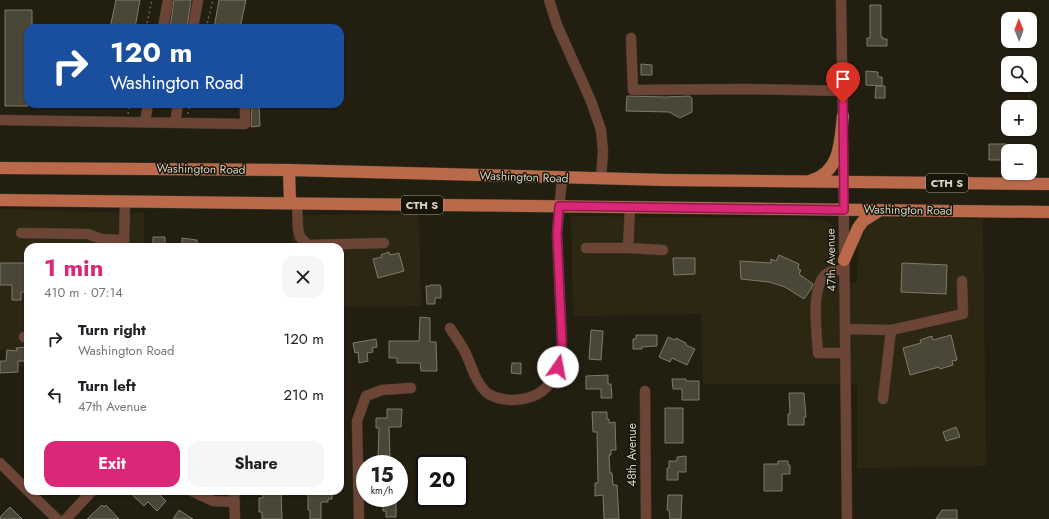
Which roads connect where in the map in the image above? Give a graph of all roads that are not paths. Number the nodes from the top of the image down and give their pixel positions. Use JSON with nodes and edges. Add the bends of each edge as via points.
{"nodes":[{"id":1,"x":168,"y":0,"type":"edge"},
{"id":2,"x":198,"y":0,"type":"edge"},
{"id":3,"x":548,"y":0,"type":"edge"},
{"id":4,"x":842,"y":0,"type":"edge"},
{"id":5,"x":164,"y":24,"type":"edge"},
{"id":6,"x":194,"y":24,"type":"edge"},
{"id":7,"x":631,"y":38,"type":"dead end"},
{"id":8,"x":843,"y":91,"type":"junction"},
{"id":9,"x":147,"y":108,"type":"edge"},
{"id":10,"x":177,"y":108,"type":"edge"},
{"id":11,"x":245,"y":108,"type":"edge"},
{"id":12,"x":843,"y":116,"type":"junction"},
{"id":13,"x":0,"y":120,"type":"edge"},
{"id":14,"x":145,"y":122,"type":"junction"},
{"id":15,"x":175,"y":123,"type":"junction"},
{"id":16,"x":0,"y":168,"type":"edge"},
{"id":17,"x":289,"y":170,"type":"junction"},
{"id":18,"x":562,"y":178,"type":"junction"},
{"id":19,"x":601,"y":179,"type":"junction"},
{"id":20,"x":806,"y":182,"type":"junction"},
{"id":21,"x":844,"y":182,"type":"junction"},
{"id":22,"x":1049,"y":184,"type":"edge"},
{"id":23,"x":0,"y":200,"type":"edge"},
{"id":24,"x":125,"y":201,"type":"junction"},
{"id":25,"x":294,"y":203,"type":"junction"},
{"id":26,"x":559,"y":206,"type":"junction"},
{"id":27,"x":630,"y":207,"type":"junction"},
{"id":28,"x":844,"y":210,"type":"junction"},
{"id":29,"x":882,"y":210,"type":"junction"},
{"id":30,"x":1049,"y":212,"type":"edge"},
{"id":31,"x":22,"y":233,"type":"dead end"},
{"id":32,"x":119,"y":243,"type":"edge"},
{"id":33,"x":124,"y":243,"type":"edge"},
{"id":34,"x":306,"y":243,"type":"edge"},
{"id":35,"x":384,"y":244,"type":"dead end"},
{"id":36,"x":344,"y":245,"type":"edge"},
{"id":37,"x":586,"y":248,"type":"dead end"},
{"id":38,"x":628,"y":248,"type":"junction"},
{"id":39,"x":663,"y":250,"type":"dead end"},
{"id":40,"x":844,"y":265,"type":"junction"},
{"id":41,"x":962,"y":281,"type":"dead end"},
{"id":42,"x":450,"y":328,"type":"dead end"},
{"id":43,"x":845,"y":329,"type":"junction"},
{"id":44,"x":891,"y":330,"type":"junction"},
{"id":45,"x":845,"y":353,"type":"junction"},
{"id":46,"x":411,"y":388,"type":"dead end"},
{"id":47,"x":645,"y":391,"type":"dead end"},
{"id":48,"x":884,"y":399,"type":"dead end"},
{"id":49,"x":0,"y":463,"type":"edge"},
{"id":50,"x":24,"y":487,"type":"edge"},
{"id":51,"x":32,"y":495,"type":"edge"},
{"id":52,"x":88,"y":495,"type":"edge"},
{"id":53,"x":200,"y":495,"type":"edge"},
{"id":54,"x":234,"y":495,"type":"edge"},
{"id":55,"x":235,"y":502,"type":"junction"},
{"id":56,"x":57,"y":519,"type":"edge"},
{"id":57,"x":66,"y":519,"type":"edge"},
{"id":58,"x":235,"y":519,"type":"edge"},
{"id":59,"x":359,"y":519,"type":"edge"},
{"id":60,"x":646,"y":519,"type":"edge"},
{"id":61,"x":847,"y":519,"type":"edge"}],
"edges":[{"from":1,"to":5,"type":"street"},
{"from":2,"to":6,"type":"street"},
{"from":3,"to":19,"type":"street","via":[[601,130]]},
{"from":4,"to":8,"type":"street","name":"47th Avenue"},
{"from":7,"to":8,"type":"street","via":[[633,90]]},
{"from":8,"to":12,"type":"street","name":"47th Avenue"},
{"from":9,"to":14,"type":"street"},
{"from":10,"to":15,"type":"street"},
{"from":11,"to":15,"type":"street","via":[[245,124]]},
{"from":12,"to":20,"type":"main road","via":[[839,147],[831,168],[822,176]]},
{"from":12,"to":21,"type":"street","name":"47th Avenue"},
{"from":13,"to":14,"type":"street"},
{"from":14,"to":15,"type":"street"},
{"from":16,"to":17,"type":"main road","name":"Washington Road","number":"CTH S"},
{"from":17,"to":18,"type":"main road","name":"Washington Road","number":"CTH S"},
{"from":17,"to":25,"type":"main road"},
{"from":18,"to":19,"type":"main road","name":"Washington Road","number":"CTH S"},
{"from":18,"to":26,"type":"street"},
{"from":19,"to":20,"type":"main road","name":"Washington Road","number":"CTH S"},
{"from":20,"to":21,"type":"main road","name":"Washington Road","number":"CTH S"},
{"from":21,"to":22,"type":"main road","name":"Washington Road","number":"CTH S"},
{"from":21,"to":28,"type":"street","name":"47th Avenue"},
{"from":23,"to":24,"type":"main road","name":"Washington Road","number":"CTH S"},
{"from":24,"to":25,"type":"main road","name":"Washington Road","number":"CTH S"},
{"from":24,"to":33,"type":"street"},
{"from":25,"to":26,"type":"main road","name":"Washington Road","number":"CTH S"},
{"from":25,"to":34,"type":"street","via":[[300,237]]},
{"from":26,"to":27,"type":"main road","name":"Washington Road","number":"CTH S"},
{"from":26,"to":42,"type":"street","via":[[557,233],[562,344],[555,376],[543,391],[524,400],[506,400],[487,393],[475,377],[465,352]]},
{"from":27,"to":28,"type":"main road","name":"Washington Road","number":"CTH S"},
{"from":27,"to":38,"type":"street"},
{"from":28,"to":29,"type":"main road","name":"Washington Road","number":"CTH S"},
{"from":28,"to":40,"type":"street","name":"47th Avenue"},
{"from":29,"to":30,"type":"main road","name":"Washington Road","number":"CTH S"},
{"from":29,"to":40,"type":"main road","via":[[863,221],[858,228]]},
{"from":31,"to":32,"type":"street","via":[[88,234]]},
{"from":35,"to":36,"type":"street"},
{"from":37,"to":38,"type":"street"},
{"from":38,"to":39,"type":"street"},
{"from":40,"to":43,"type":"street","name":"47th Avenue"},
{"from":40,"to":45,"type":"street","via":[[826,274],[821,281],[816,301],[818,353]]},
{"from":41,"to":44,"type":"street","via":[[963,314]]},
{"from":43,"to":44,"type":"street"},
{"from":43,"to":45,"type":"street","name":"47th Avenue"},
{"from":44,"to":48,"type":"street"},
{"from":45,"to":61,"type":"street","name":"47th Avenue"},
{"from":46,"to":59,"type":"street","via":[[382,390],[366,396],[357,421]]},
{"from":47,"to":60,"type":"street","name":"48th Avenue"},
{"from":49,"to":50,"type":"street"},
{"from":51,"to":56,"type":"street"},
{"from":52,"to":57,"type":"street"},
{"from":53,"to":55,"type":"street","via":[[213,501]]},
{"from":54,"to":55,"type":"street"},
{"from":55,"to":58,"type":"street"}]}
